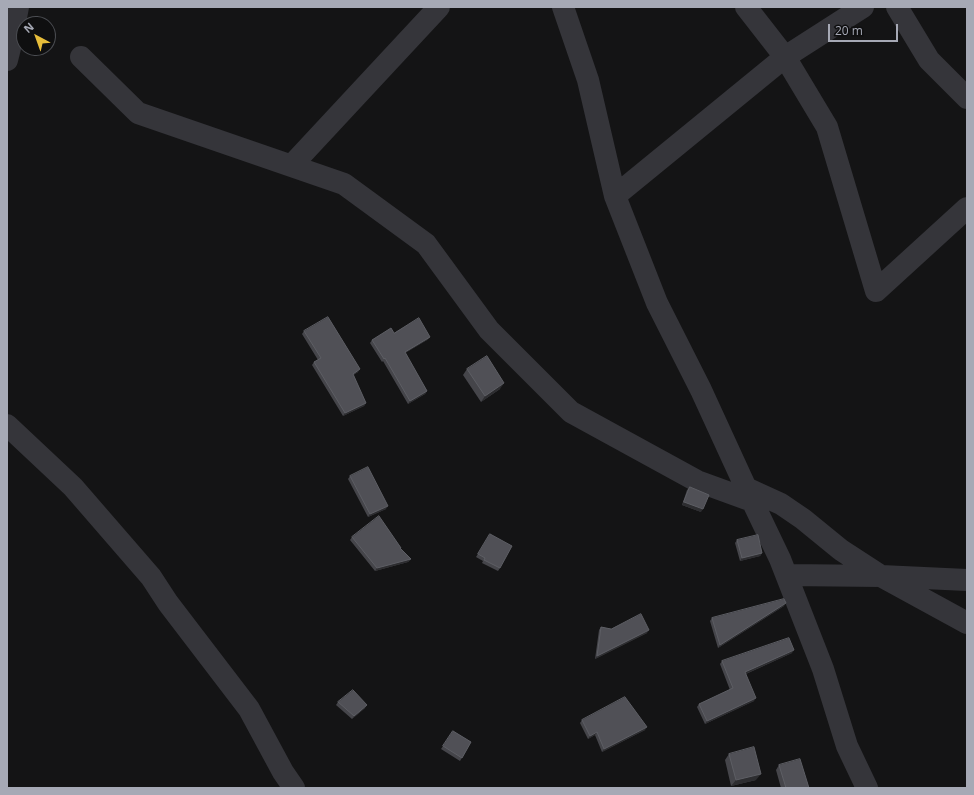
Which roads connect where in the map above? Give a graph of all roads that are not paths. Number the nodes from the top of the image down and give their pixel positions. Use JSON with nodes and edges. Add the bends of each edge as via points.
{"nodes":[{"id":1,"x":18,"y":7,"type":"edge"},
{"id":2,"x":439,"y":7,"type":"edge"},
{"id":3,"x":563,"y":7,"type":"edge"},
{"id":4,"x":746,"y":7,"type":"edge"},
{"id":5,"x":862,"y":7,"type":"edge"},
{"id":6,"x":897,"y":7,"type":"edge"},
{"id":7,"x":81,"y":57,"type":"dead end"},
{"id":8,"x":785,"y":57,"type":"junction"},
{"id":9,"x":7,"y":60,"type":"edge"},
{"id":10,"x":967,"y":98,"type":"edge"},
{"id":11,"x":292,"y":165,"type":"junction"},
{"id":12,"x":615,"y":196,"type":"junction"},
{"id":13,"x":967,"y":208,"type":"edge"},
{"id":14,"x":7,"y":425,"type":"edge"},
{"id":15,"x":749,"y":495,"type":"junction"},
{"id":16,"x":787,"y":575,"type":"junction"},
{"id":17,"x":881,"y":576,"type":"junction"},
{"id":18,"x":967,"y":580,"type":"edge"},
{"id":19,"x":967,"y":623,"type":"edge"},
{"id":20,"x":294,"y":788,"type":"edge"},
{"id":21,"x":867,"y":788,"type":"edge"}],
"edges":[{"from":1,"to":9,"type":"street"},
{"from":2,"to":11,"type":"street"},
{"from":3,"to":12,"type":"street","via":[[588,80]]},
{"from":4,"to":8,"type":"street"},
{"from":5,"to":8,"type":"street"},
{"from":6,"to":10,"type":"street","via":[[929,60]]},
{"from":7,"to":11,"type":"street","via":[[138,113]]},
{"from":8,"to":12,"type":"street"},
{"from":8,"to":13,"type":"street","via":[[827,127],[876,291]]},
{"from":11,"to":15,"type":"street","via":[[344,184],[426,244],[489,330],[571,412],[697,482]]},
{"from":12,"to":15,"type":"street","via":[[657,303],[701,390]]},
{"from":14,"to":20,"type":"street","via":[[73,487],[152,577],[249,709]]},
{"from":15,"to":16,"type":"street"},
{"from":15,"to":17,"type":"street","via":[[781,504],[841,550]]},
{"from":16,"to":17,"type":"street"},
{"from":16,"to":21,"type":"street","via":[[823,669],[847,746]]},
{"from":17,"to":18,"type":"street"},
{"from":17,"to":19,"type":"street"}]}
